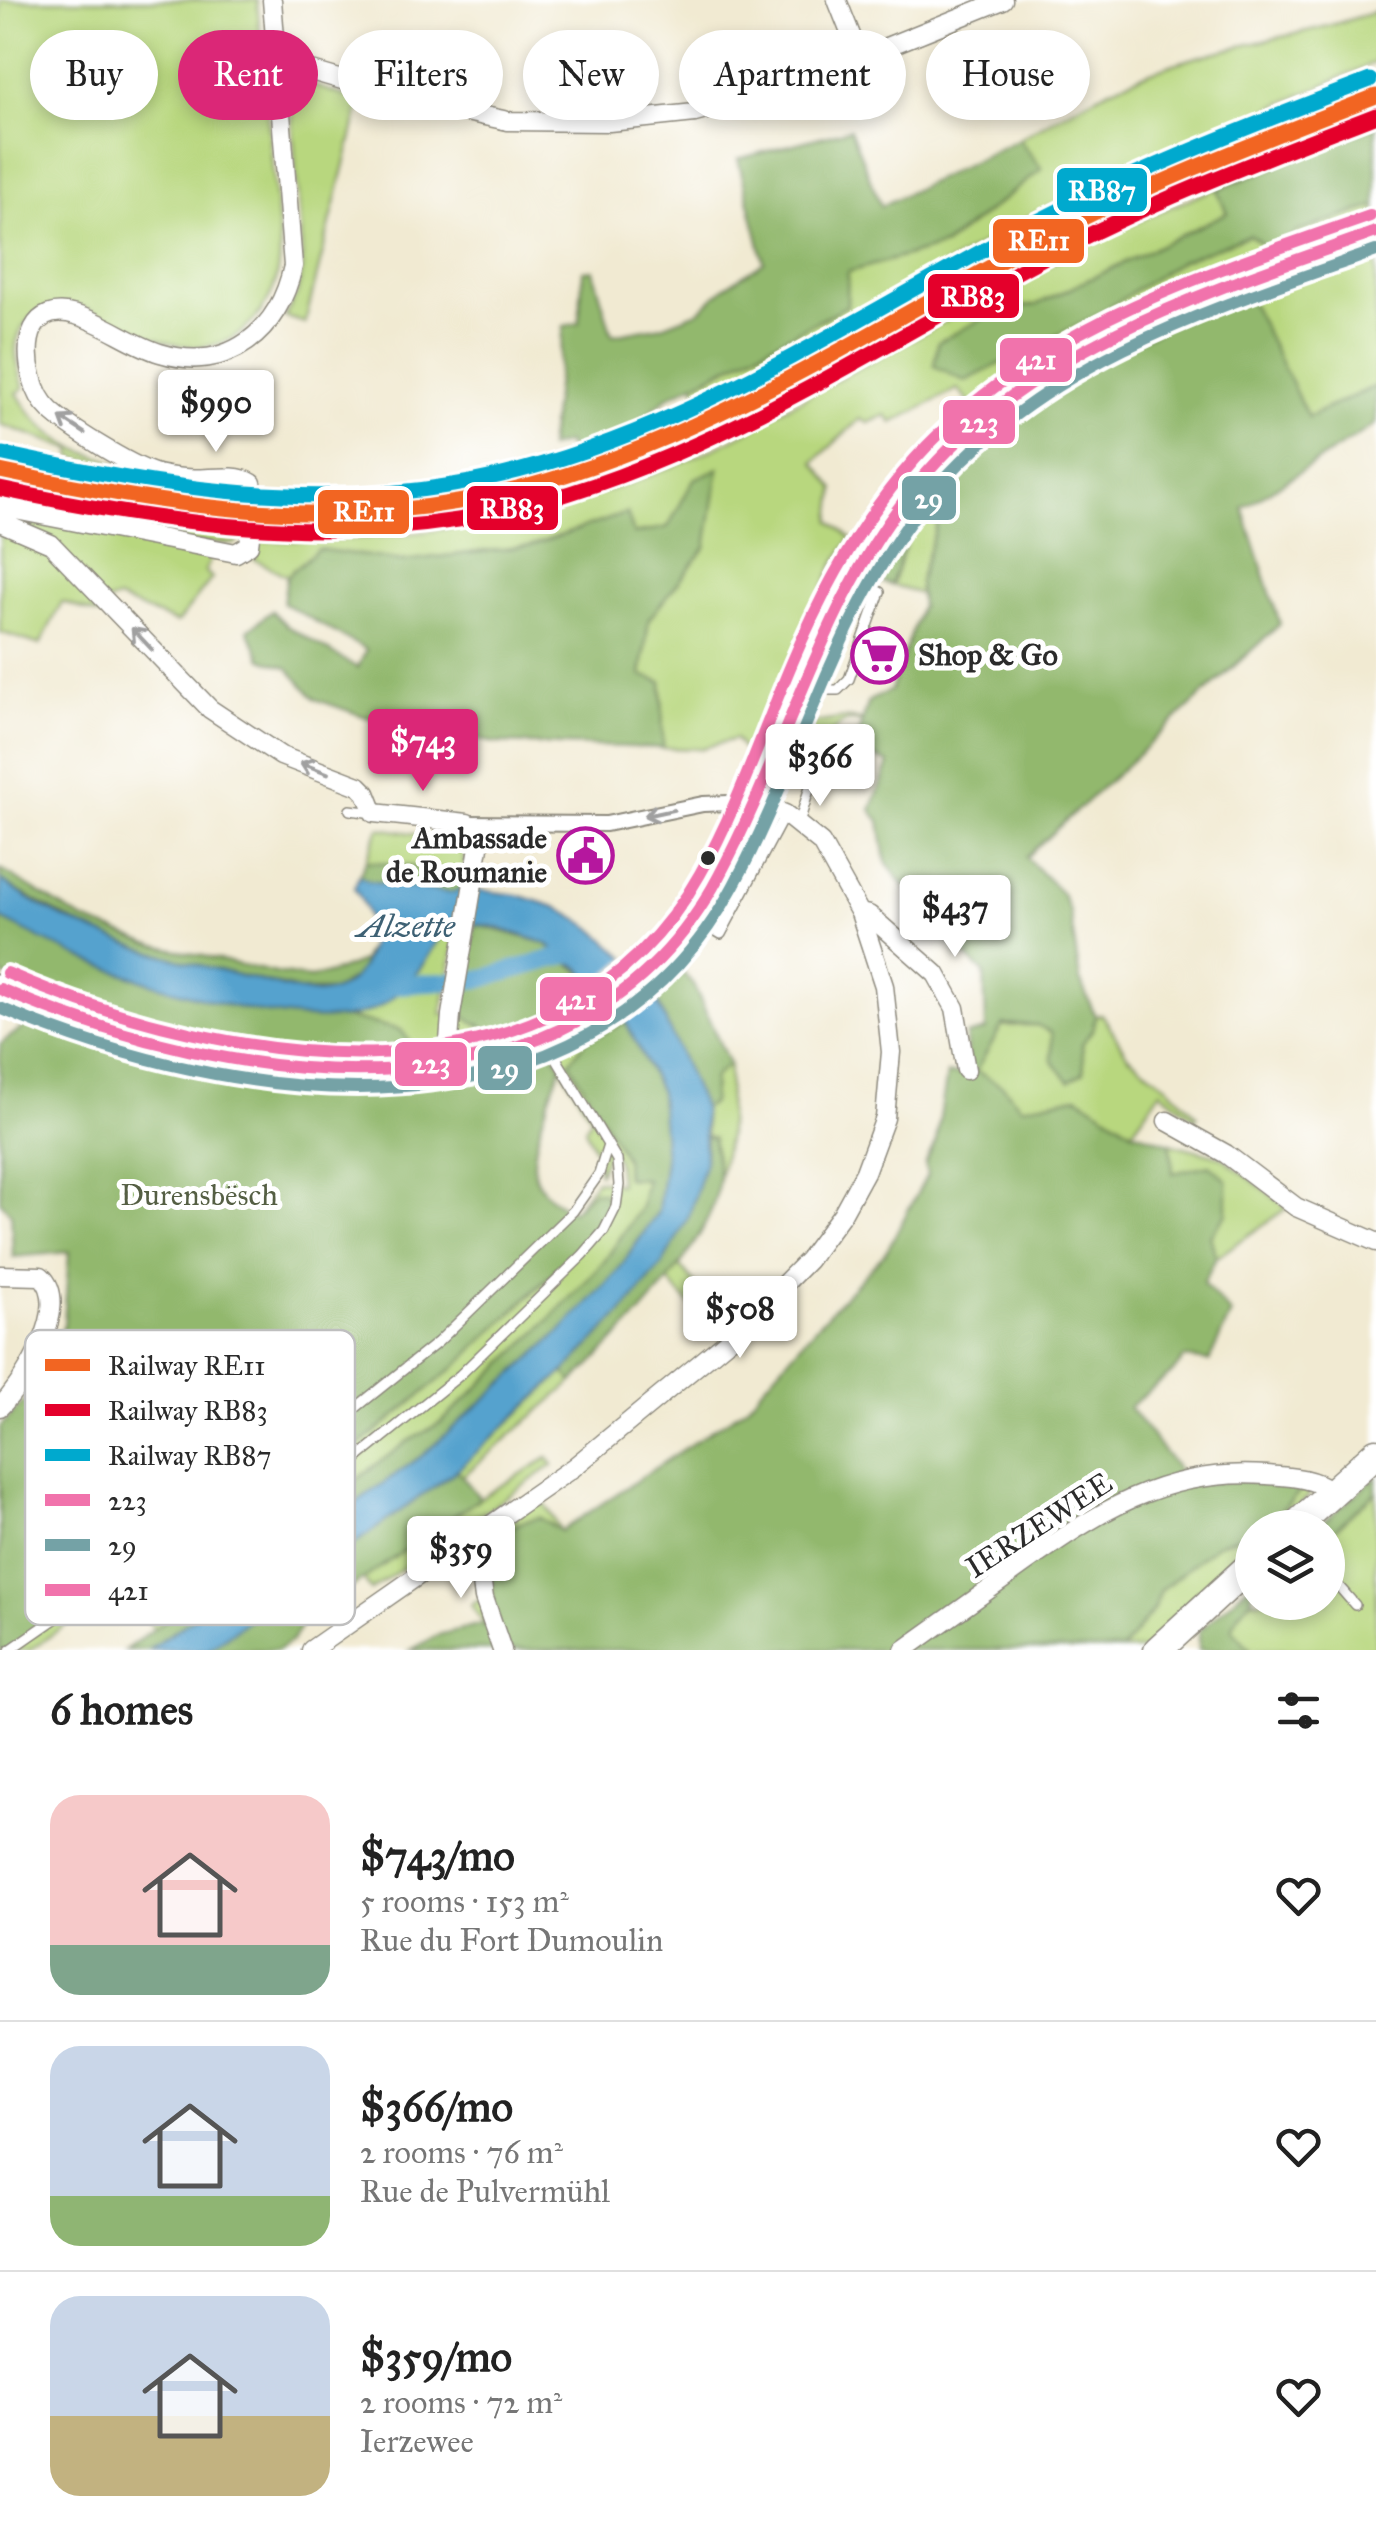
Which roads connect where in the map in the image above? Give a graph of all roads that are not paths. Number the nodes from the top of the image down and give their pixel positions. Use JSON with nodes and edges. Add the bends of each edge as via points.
{"nodes":[{"id":1,"x":272,"y":0,"type":"edge"},
{"id":2,"x":837,"y":0,"type":"edge"},
{"id":3,"x":1003,"y":0,"type":"edge"},
{"id":4,"x":275,"y":30,"type":"edge"},
{"id":5,"x":849,"y":30,"type":"edge"},
{"id":6,"x":906,"y":39,"type":"edge"},
{"id":7,"x":318,"y":72,"type":"edge"},
{"id":8,"x":679,"y":115,"type":"edge"},
{"id":9,"x":282,"y":120,"type":"edge"},
{"id":10,"x":1376,"y":232,"type":"edge"},
{"id":11,"x":0,"y":507,"type":"edge"},
{"id":12,"x":0,"y":522,"type":"edge"},
{"id":13,"x":852,"y":579,"type":"junction"},
{"id":14,"x":802,"y":684,"type":"junction"},
{"id":15,"x":772,"y":764,"type":"junction"},
{"id":16,"x":755,"y":802,"type":"junction"},
{"id":17,"x":350,"y":810,"type":"dead end"},
{"id":18,"x":374,"y":814,"type":"junction"},
{"id":19,"x":792,"y":818,"type":"junction"},
{"id":20,"x":466,"y":823,"type":"junction"},
{"id":21,"x":732,"y":849,"type":"junction"},
{"id":22,"x":760,"y":866,"type":"junction"},
{"id":23,"x":860,"y":912,"type":"junction"},
{"id":24,"x":695,"y":918,"type":"junction"},
{"id":25,"x":0,"y":989,"type":"edge"},
{"id":26,"x":544,"y":1038,"type":"junction"},
{"id":27,"x":447,"y":1068,"type":"junction"},
{"id":28,"x":966,"y":1070,"type":"dead end"},
{"id":29,"x":1167,"y":1121,"type":"dead end"},
{"id":30,"x":608,"y":1145,"type":"junction"},
{"id":31,"x":1376,"y":1242,"type":"edge"},
{"id":32,"x":0,"y":1275,"type":"edge"},
{"id":33,"x":44,"y":1330,"type":"edge"},
{"id":34,"x":25,"y":1377,"type":"edge"},
{"id":35,"x":0,"y":1407,"type":"edge"},
{"id":36,"x":355,"y":1408,"type":"edge"},
{"id":37,"x":1376,"y":1454,"type":"edge"},
{"id":38,"x":355,"y":1459,"type":"edge"},
{"id":39,"x":1332,"y":1491,"type":"junction"},
{"id":40,"x":1312,"y":1510,"type":"edge"},
{"id":41,"x":475,"y":1534,"type":"junction"},
{"id":42,"x":1235,"y":1581,"type":"edge"},
{"id":43,"x":1345,"y":1593,"type":"edge"},
{"id":44,"x":1355,"y":1604,"type":"dead end"},
{"id":45,"x":355,"y":1619,"type":"edge"},
{"id":46,"x":46,"y":1625,"type":"edge"},
{"id":47,"x":346,"y":1625,"type":"edge"},
{"id":48,"x":1172,"y":1645,"type":"edge"},
{"id":49,"x":10,"y":1650,"type":"edge"},
{"id":50,"x":311,"y":1650,"type":"edge"},
{"id":51,"x":502,"y":1650,"type":"edge"},
{"id":52,"x":904,"y":1650,"type":"edge"}],
"edges":[{"from":1,"to":4,"type":"street"},
{"from":2,"to":5,"type":"street"},
{"from":3,"to":6,"type":"street"},
{"from":7,"to":8,"type":"street","via":[[508,121]]},
{"from":11,"to":9,"type":"street","one_way":true,"via":[[244,551],[253,538],[256,496],[246,479],[190,479],[138,466],[51,411],[33,382],[26,350],[40,320],[57,313],[184,358],[236,349],[258,334],[288,291],[293,266]]},
{"from":10,"to":13,"type":"main road","via":[[1172,306],[1016,391],[910,494]]},
{"from":18,"to":12,"type":"street","one_way":true,"via":[[359,786],[282,756],[210,708],[51,544]]},
{"from":13,"to":14,"type":"main road"},
{"from":13,"to":14,"type":"lane","via":[[880,592],[849,678],[838,690]]},
{"from":14,"to":15,"type":"main road"},
{"from":15,"to":16,"type":"main road"},
{"from":15,"to":19,"type":"lane","via":[[811,783]]},
{"from":16,"to":19,"type":"street"},
{"from":16,"to":20,"type":"street","one_way":true,"via":[[703,804],[606,824]]},
{"from":16,"to":21,"type":"main road"},
{"from":17,"to":18,"type":"lane"},
{"from":18,"to":20,"type":"street"},
{"from":19,"to":22,"type":"lane"},
{"from":19,"to":23,"type":"street","via":[[822,843]]},
{"from":20,"to":27,"type":"street","via":[[478,834],[479,848]]},
{"from":21,"to":22,"type":"lane"},
{"from":21,"to":24,"type":"main road"},
{"from":22,"to":24,"type":"lane","via":[[721,934]]},
{"from":23,"to":28,"type":"street","via":[[936,974],[955,1008]]},
{"from":23,"to":41,"type":"street","via":[[884,986],[890,1052],[885,1118],[842,1214],[808,1260],[732,1337],[574,1467]]},
{"from":24,"to":26,"type":"main road","via":[[610,1000]]},
{"from":25,"to":27,"type":"main road","via":[[95,1028],[211,1056],[358,1072]]},
{"from":26,"to":27,"type":"main road"},
{"from":26,"to":30,"type":"lane"},
{"from":29,"to":31,"type":"street","via":[[1226,1154],[1296,1208]]},
{"from":30,"to":36,"type":"lane","via":[[600,1174],[572,1211],[438,1342]]},
{"from":30,"to":38,"type":"lane","via":[[619,1185],[604,1231],[460,1374]]},
{"from":32,"to":33,"type":"street","via":[[34,1274],[47,1281],[52,1304]]},
{"from":34,"to":35,"type":"street"},
{"from":37,"to":39,"type":"main road"},
{"from":39,"to":40,"type":"main road"},
{"from":39,"to":52,"type":"street","name":"IERZEWEE","via":[[1315,1480],[1237,1472],[1144,1491],[1068,1533]]},
{"from":41,"to":45,"type":"street"},
{"from":41,"to":51,"type":"street","via":[[484,1598]]},
{"from":42,"to":48,"type":"main road"},
{"from":43,"to":44,"type":"lane"},
{"from":46,"to":49,"type":"lane"},
{"from":47,"to":50,"type":"street"}]}
